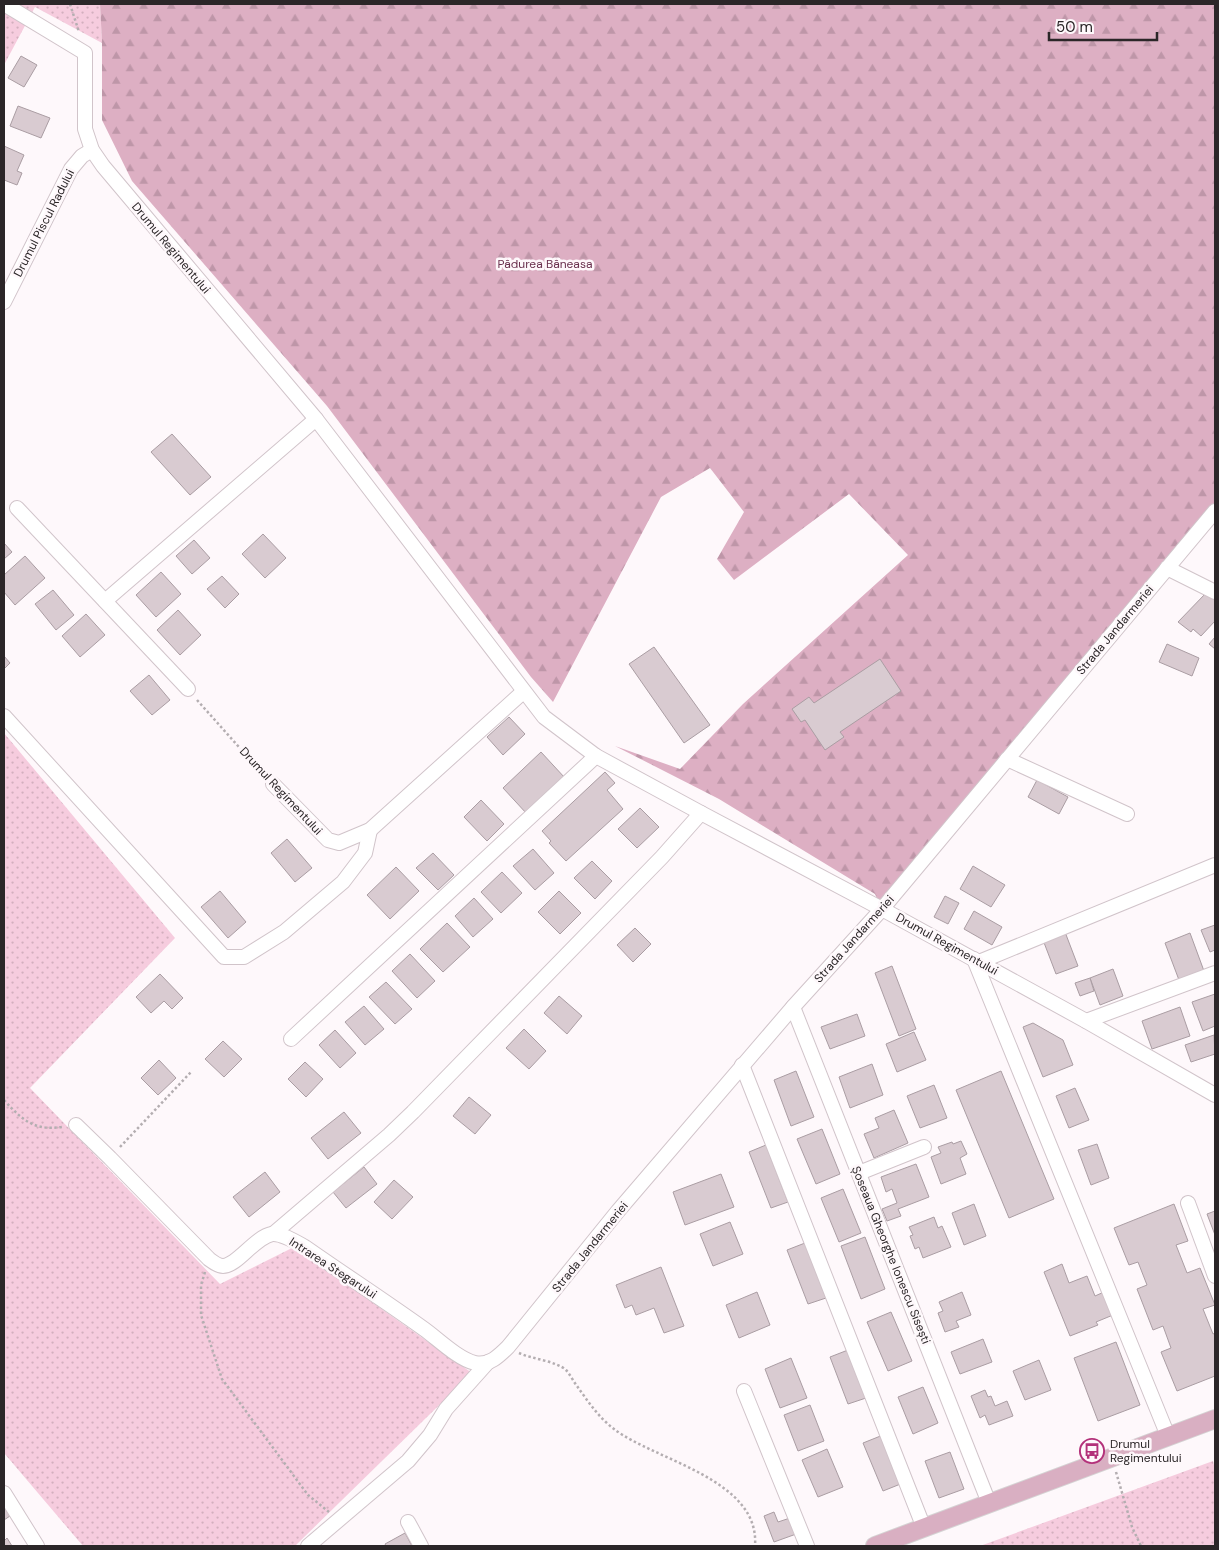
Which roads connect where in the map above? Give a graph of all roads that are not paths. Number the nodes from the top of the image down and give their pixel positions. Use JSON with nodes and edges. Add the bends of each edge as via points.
{"nodes":[{"id":1,"x":4,"y":4,"type":"edge"},
{"id":2,"x":92,"y":150,"type":"junction"},
{"id":3,"x":4,"y":302,"type":"edge"},
{"id":4,"x":316,"y":419,"type":"junction"},
{"id":5,"x":17,"y":508,"type":"dead end"},
{"id":6,"x":1215,"y":512,"type":"edge"},
{"id":7,"x":1167,"y":568,"type":"junction"},
{"id":8,"x":1215,"y":592,"type":"edge"},
{"id":9,"x":105,"y":601,"type":"junction"},
{"id":10,"x":188,"y":689,"type":"road end"},
{"id":11,"x":523,"y":692,"type":"junction"},
{"id":12,"x":4,"y":716,"type":"edge"},
{"id":13,"x":596,"y":756,"type":"junction"},
{"id":14,"x":1008,"y":759,"type":"junction"},
{"id":15,"x":273,"y":784,"type":"road end"},
{"id":16,"x":700,"y":813,"type":"junction"},
{"id":17,"x":1127,"y":814,"type":"dead end"},
{"id":18,"x":370,"y":830,"type":"junction"},
{"id":19,"x":1215,"y":865,"type":"edge"},
{"id":20,"x":882,"y":909,"type":"junction"},
{"id":21,"x":977,"y":961,"type":"junction"},
{"id":22,"x":1215,"y":973,"type":"edge"},
{"id":23,"x":793,"y":1007,"type":"junction"},
{"id":24,"x":1086,"y":1021,"type":"junction"},
{"id":25,"x":291,"y":1039,"type":"dead end"},
{"id":26,"x":742,"y":1066,"type":"junction"},
{"id":27,"x":1215,"y":1095,"type":"edge"},
{"id":28,"x":76,"y":1125,"type":"road end"},
{"id":29,"x":924,"y":1147,"type":"dead end"},
{"id":30,"x":859,"y":1173,"type":"junction"},
{"id":31,"x":1188,"y":1203,"type":"dead end"},
{"id":32,"x":273,"y":1234,"type":"junction"},
{"id":33,"x":1215,"y":1276,"type":"edge"},
{"id":34,"x":488,"y":1362,"type":"junction"},
{"id":35,"x":744,"y":1390,"type":"dead end"},
{"id":36,"x":1215,"y":1419,"type":"edge"},
{"id":37,"x":1168,"y":1436,"type":"junction"},
{"id":38,"x":4,"y":1493,"type":"edge"},
{"id":39,"x":989,"y":1503,"type":"junction"},
{"id":40,"x":408,"y":1522,"type":"dead end"},
{"id":41,"x":924,"y":1528,"type":"junction"},
{"id":42,"x":37,"y":1546,"type":"edge"},
{"id":43,"x":308,"y":1546,"type":"edge"},
{"id":44,"x":421,"y":1546,"type":"edge"},
{"id":45,"x":807,"y":1546,"type":"edge"},
{"id":46,"x":875,"y":1546,"type":"edge"}],
"edges":[{"from":1,"to":2,"type":"street","name":"Drumul Regimentului","via":[[85,53],[86,129]]},
{"from":2,"to":3,"type":"street","name":"Drumul Piscul Radului","via":[[71,169]]},
{"from":2,"to":4,"type":"street","name":"Drumul Regimentului"},
{"from":4,"to":9,"type":"street"},
{"from":4,"to":11,"type":"street","name":"Drumul Regimentului"},
{"from":5,"to":9,"type":"street"},
{"from":6,"to":7,"type":"street","name":"Strada Jandarmeriei"},
{"from":7,"to":8,"type":"street"},
{"from":7,"to":14,"type":"street","name":"Strada Jandarmeriei"},
{"from":9,"to":10,"type":"street"},
{"from":11,"to":13,"type":"street","name":"Drumul Regimentului","via":[[544,717]]},
{"from":11,"to":18,"type":"street","name":"Drumul Regimentului"},
{"from":12,"to":18,"type":"street","via":[[224,957],[244,957],[284,932],[343,882],[366,853]]},
{"from":13,"to":16,"type":"street","name":"Drumul Regimentului"},
{"from":13,"to":25,"type":"street"},
{"from":14,"to":17,"type":"street"},
{"from":14,"to":20,"type":"street","name":"Strada Jandarmeriei"},
{"from":15,"to":18,"type":"street","name":"Drumul Regimentului","via":[[328,840],[339,843]]},
{"from":16,"to":20,"type":"street","name":"Drumul Regimentului"},
{"from":16,"to":32,"type":"street","via":[[413,1112]]},
{"from":19,"to":21,"type":"street"},
{"from":20,"to":21,"type":"street","name":"Drumul Regimentului"},
{"from":20,"to":23,"type":"street","name":"Strada Jandarmeriei"},
{"from":21,"to":24,"type":"street","name":"Drumul Regimentului"},
{"from":21,"to":37,"type":"street"},
{"from":22,"to":24,"type":"street"},
{"from":23,"to":26,"type":"street","name":"Strada Jandarmeriei"},
{"from":23,"to":30,"type":"street","name":"Șoseaua Gheorghe Ionescu Sisești"},
{"from":24,"to":27,"type":"street","name":"Drumul Regimentului"},
{"from":26,"to":34,"type":"street","name":"Strada Jandarmeriei","via":[[508,1348]]},
{"from":26,"to":41,"type":"street"},
{"from":28,"to":32,"type":"street","name":"Intrarea Stegarului","via":[[209,1259],[221,1266],[229,1265],[255,1243]]},
{"from":29,"to":30,"type":"street"},
{"from":30,"to":39,"type":"street","name":"Șoseaua Gheorghe Ionescu Sisești"},
{"from":31,"to":33,"type":"street"},
{"from":32,"to":34,"type":"street","name":"Intrarea Stegarului","via":[[305,1247],[466,1360]]},
{"from":34,"to":43,"type":"street","name":"Strada Jandarmeriei","via":[[446,1409],[408,1461]]},
{"from":35,"to":45,"type":"street"},
{"from":36,"to":37,"type":"main road"},
{"from":37,"to":39,"type":"main road"},
{"from":38,"to":42,"type":"street"},
{"from":39,"to":41,"type":"main road"},
{"from":40,"to":44,"type":"street"},
{"from":41,"to":46,"type":"main road"}]}
